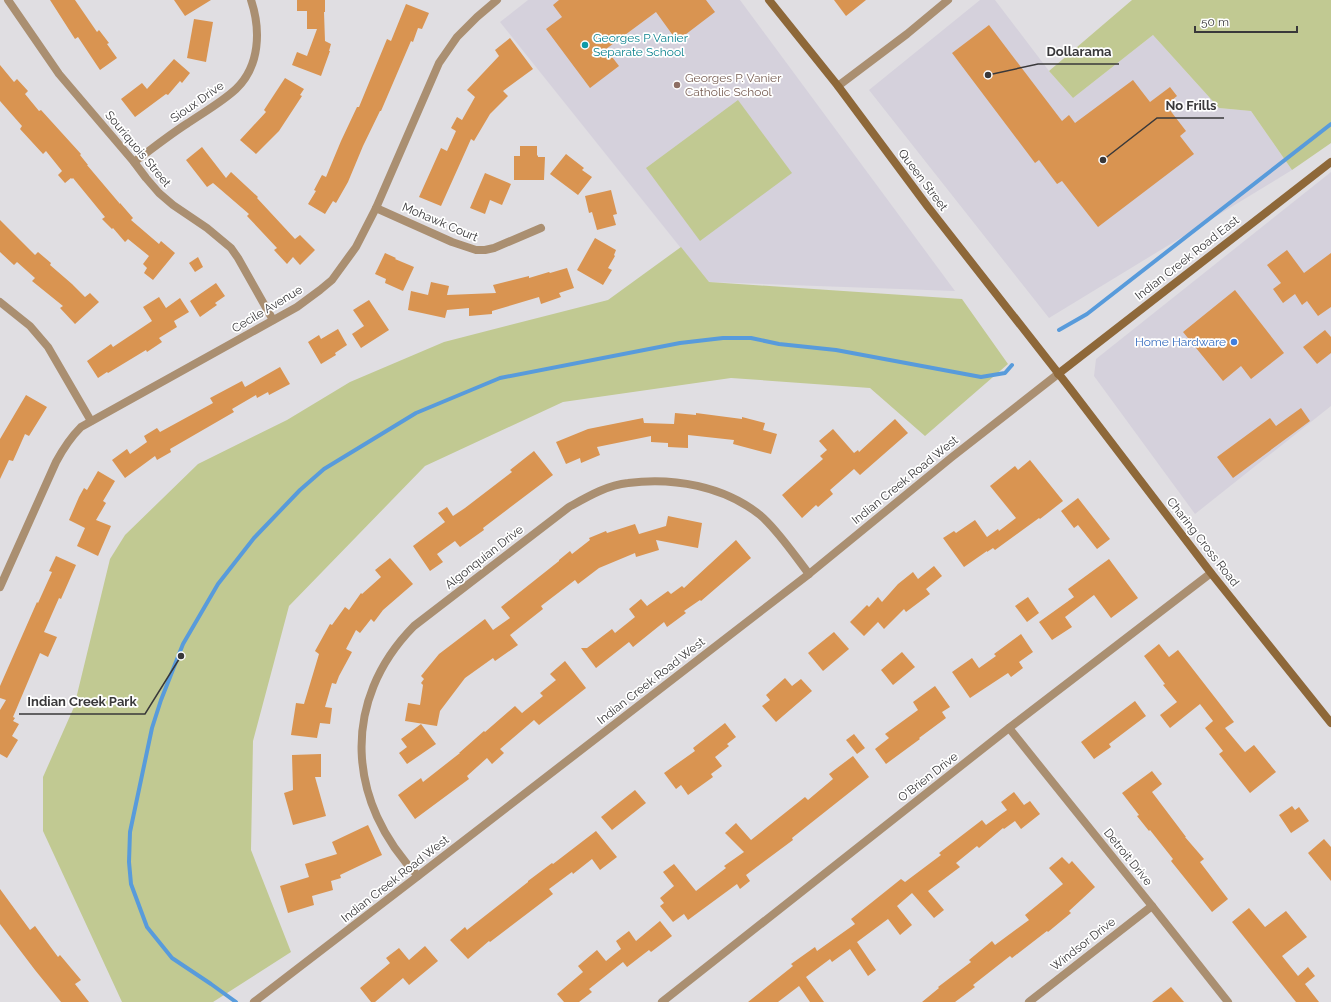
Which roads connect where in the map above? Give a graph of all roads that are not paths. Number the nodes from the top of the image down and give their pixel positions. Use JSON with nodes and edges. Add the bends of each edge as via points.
{"nodes":[{"id":1,"x":8,"y":0,"type":"edge"},
{"id":2,"x":251,"y":0,"type":"edge"},
{"id":3,"x":497,"y":0,"type":"edge"},
{"id":4,"x":769,"y":0,"type":"edge"},
{"id":5,"x":948,"y":0,"type":"edge"},
{"id":6,"x":838,"y":86,"type":"junction"},
{"id":7,"x":134,"y":162,"type":"junction"},
{"id":8,"x":1331,"y":162,"type":"edge"},
{"id":9,"x":376,"y":208,"type":"junction"},
{"id":10,"x":541,"y":228,"type":"dead end"},
{"id":11,"x":0,"y":302,"type":"edge"},
{"id":12,"x":273,"y":320,"type":"junction"},
{"id":13,"x":1058,"y":374,"type":"junction"},
{"id":14,"x":91,"y":421,"type":"junction"},
{"id":15,"x":3,"y":570,"type":"edge"},
{"id":16,"x":1211,"y":573,"type":"junction"},
{"id":17,"x":809,"y":574,"type":"junction"},
{"id":18,"x":0,"y":587,"type":"edge"},
{"id":19,"x":1331,"y":723,"type":"edge"},
{"id":20,"x":1009,"y":728,"type":"junction"},
{"id":21,"x":418,"y":876,"type":"junction"},
{"id":22,"x":1152,"y":906,"type":"junction"},
{"id":23,"x":254,"y":1002,"type":"edge"},
{"id":24,"x":662,"y":1002,"type":"edge"},
{"id":25,"x":1029,"y":1002,"type":"edge"},
{"id":26,"x":1228,"y":1002,"type":"edge"}],
"edges":[{"from":1,"to":7,"type":"street","name":"Souriquois Street","via":[[58,74]]},
{"from":2,"to":7,"type":"street","name":"Sioux Drive","via":[[258,39],[253,62],[245,77],[228,96]]},
{"from":3,"to":9,"type":"street","name":"Cecile Avenue","via":[[457,37],[439,63]]},
{"from":4,"to":6,"type":"main road","name":"Queen Street"},
{"from":5,"to":6,"type":"street"},
{"from":6,"to":13,"type":"main road","name":"Queen Street"},
{"from":7,"to":12,"type":"street","name":"Souriquois Street","via":[[159,193],[231,248]]},
{"from":8,"to":13,"type":"main road","name":"Indian Creek Road East"},
{"from":9,"to":10,"type":"street","name":"Mohawk Court","via":[[476,250],[494,248]]},
{"from":9,"to":12,"type":"street","name":"Cecile Avenue","via":[[356,247],[332,280]]},
{"from":11,"to":14,"type":"street","via":[[30,326],[48,348]]},
{"from":12,"to":14,"type":"street","name":"Cecile Avenue"},
{"from":13,"to":16,"type":"main road","name":"Charing Cross Road"},
{"from":13,"to":17,"type":"street","name":"Indian Creek Road West"},
{"from":14,"to":15,"type":"street","name":"Cecile Avenue","via":[[81,427],[63,448]]},
{"from":15,"to":18,"type":"street","name":"Cecile Avenue"},
{"from":16,"to":19,"type":"main road","name":"Charing Cross Road"},
{"from":16,"to":20,"type":"street","name":"O'Brien Drive"},
{"from":17,"to":21,"type":"street","name":"Indian Creek Road West"},
{"from":17,"to":21,"type":"street","name":"Algonquian Drive","via":[[770,524],[739,502],[702,486],[669,482],[627,483],[587,496],[569,507],[414,626],[401,639],[374,684],[364,721],[362,755],[364,779],[377,819],[406,864]]},
{"from":20,"to":22,"type":"street","name":"Detroit Drive"},
{"from":20,"to":24,"type":"street","name":"O'Brien Drive"},
{"from":21,"to":23,"type":"street","name":"Indian Creek Road West"},
{"from":22,"to":25,"type":"street","name":"Windsor Drive"},
{"from":22,"to":26,"type":"street","name":"Detroit Drive"}]}
